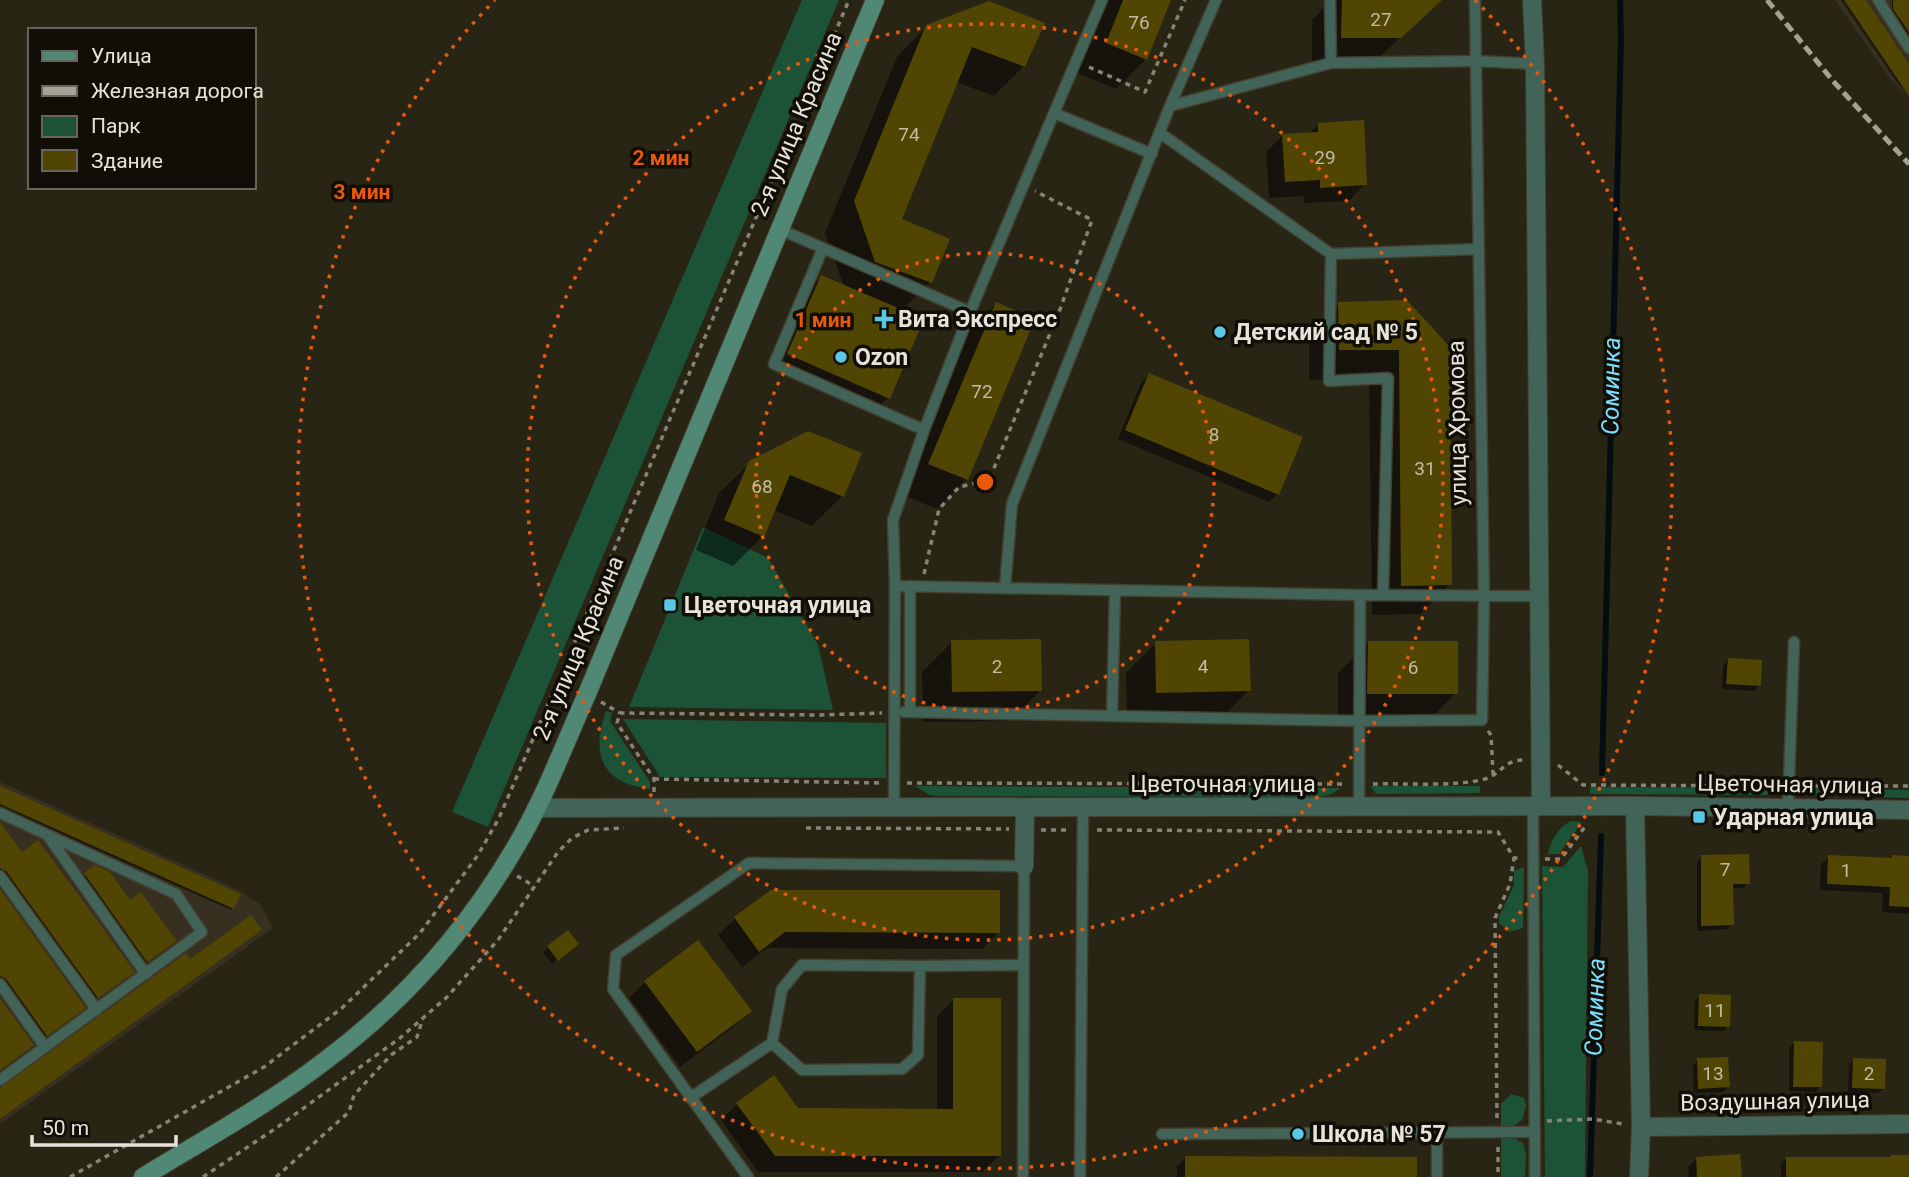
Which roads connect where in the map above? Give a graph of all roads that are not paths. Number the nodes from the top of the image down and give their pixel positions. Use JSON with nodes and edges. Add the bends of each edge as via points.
{"nodes":[{"id":1,"x":875,"y":0,"type":"edge"},
{"id":2,"x":1216,"y":0,"type":"edge"},
{"id":3,"x":1330,"y":0,"type":"edge"},
{"id":4,"x":1475,"y":0,"type":"edge"},
{"id":5,"x":1532,"y":0,"type":"edge"},
{"id":6,"x":1098,"y":1,"type":"edge"},
{"id":7,"x":1879,"y":1,"type":"edge"},
{"id":8,"x":1909,"y":48,"type":"edge"},
{"id":9,"x":1475,"y":61,"type":"junction"},
{"id":10,"x":1331,"y":64,"type":"junction"},
{"id":11,"x":1535,"y":64,"type":"junction"},
{"id":12,"x":1170,"y":106,"type":"junction"},
{"id":13,"x":1054,"y":113,"type":"junction"},
{"id":14,"x":1160,"y":133,"type":"junction"},
{"id":15,"x":1152,"y":154,"type":"junction"},
{"id":16,"x":779,"y":229,"type":"junction"},
{"id":17,"x":824,"y":248,"type":"junction"},
{"id":18,"x":1479,"y":249,"type":"junction"},
{"id":19,"x":1331,"y":254,"type":"junction"},
{"id":20,"x":970,"y":312,"type":"junction"},
{"id":21,"x":924,"y":430,"type":"junction"},
{"id":22,"x":895,"y":586,"type":"junction"},
{"id":23,"x":916,"y":586,"type":"junction"},
{"id":24,"x":1005,"y":588,"type":"junction"},
{"id":25,"x":1115,"y":590,"type":"junction"},
{"id":26,"x":1360,"y":595,"type":"junction"},
{"id":27,"x":1383,"y":595,"type":"junction"},
{"id":28,"x":1539,"y":596,"type":"junction"},
{"id":29,"x":1484,"y":597,"type":"junction"},
{"id":30,"x":1794,"y":642,"type":"dead end"},
{"id":31,"x":895,"y":712,"type":"junction"},
{"id":32,"x":910,"y":712,"type":"junction"},
{"id":33,"x":1112,"y":716,"type":"junction"},
{"id":34,"x":1357,"y":721,"type":"junction"},
{"id":35,"x":1537,"y":806,"type":"junction"},
{"id":36,"x":1635,"y":806,"type":"junction"},
{"id":37,"x":894,"y":807,"type":"junction"},
{"id":38,"x":536,"y":808,"type":"junction"},
{"id":39,"x":1025,"y":808,"type":"junction"},
{"id":40,"x":1083,"y":808,"type":"junction"},
{"id":41,"x":1359,"y":808,"type":"junction"},
{"id":42,"x":1788,"y":808,"type":"junction"},
{"id":43,"x":1909,"y":810,"type":"edge"},
{"id":44,"x":0,"y":813,"type":"edge"},
{"id":45,"x":47,"y":834,"type":"junction"},
{"id":46,"x":1024,"y":866,"type":"junction"},
{"id":47,"x":0,"y":876,"type":"edge"},
{"id":48,"x":1023,"y":965,"type":"junction"},
{"id":49,"x":920,"y":966,"type":"junction"},
{"id":50,"x":146,"y":974,"type":"junction"},
{"id":51,"x":0,"y":984,"type":"edge"},
{"id":52,"x":96,"y":1010,"type":"junction"},
{"id":53,"x":772,"y":1042,"type":"junction"},
{"id":54,"x":45,"y":1047,"type":"junction"},
{"id":55,"x":0,"y":1080,"type":"edge"},
{"id":56,"x":690,"y":1098,"type":"junction"},
{"id":57,"x":1909,"y":1124,"type":"edge"},
{"id":58,"x":1641,"y":1126,"type":"junction"},
{"id":59,"x":1535,"y":1127,"type":"junction"},
{"id":60,"x":1437,"y":1132,"type":"junction"},
{"id":61,"x":1162,"y":1133,"type":"dead end"},
{"id":62,"x":143,"y":1177,"type":"edge"},
{"id":63,"x":748,"y":1177,"type":"edge"},
{"id":64,"x":1023,"y":1177,"type":"edge"},
{"id":65,"x":1080,"y":1177,"type":"edge"},
{"id":66,"x":1437,"y":1177,"type":"edge"},
{"id":67,"x":1535,"y":1177,"type":"edge"},
{"id":68,"x":1639,"y":1177,"type":"edge"}],
"edges":[{"from":1,"to":16,"type":"main road","name":"2-я улица Красина"},
{"from":2,"to":12,"type":"lane"},
{"from":3,"to":10,"type":"lane"},
{"from":4,"to":9,"type":"lane","name":"улица Хромова"},
{"from":5,"to":11,"type":"street"},
{"from":6,"to":13,"type":"lane"},
{"from":7,"to":8,"type":"lane"},
{"from":9,"to":10,"type":"lane"},
{"from":9,"to":11,"type":"lane"},
{"from":9,"to":18,"type":"lane","name":"улица Хромова"},
{"from":10,"to":12,"type":"lane"},
{"from":11,"to":28,"type":"street"},
{"from":12,"to":14,"type":"lane"},
{"from":13,"to":15,"type":"lane"},
{"from":13,"to":20,"type":"lane"},
{"from":14,"to":15,"type":"lane"},
{"from":14,"to":19,"type":"lane"},
{"from":15,"to":24,"type":"lane","via":[[1013,504]]},
{"from":16,"to":17,"type":"lane"},
{"from":16,"to":38,"type":"main road","name":"2-я улица Красина"},
{"from":17,"to":20,"type":"lane"},
{"from":17,"to":21,"type":"lane","via":[[774,364]]},
{"from":18,"to":19,"type":"lane"},
{"from":18,"to":29,"type":"lane","name":"улица Хромова"},
{"from":19,"to":27,"type":"lane","via":[[1329,381],[1388,378]]},
{"from":20,"to":21,"type":"lane"},
{"from":21,"to":22,"type":"lane","via":[[893,520]]},
{"from":22,"to":23,"type":"lane"},
{"from":22,"to":31,"type":"lane"},
{"from":23,"to":24,"type":"lane"},
{"from":23,"to":32,"type":"lane"},
{"from":24,"to":25,"type":"lane"},
{"from":25,"to":26,"type":"lane"},
{"from":25,"to":33,"type":"lane"},
{"from":26,"to":27,"type":"lane"},
{"from":26,"to":34,"type":"lane"},
{"from":27,"to":29,"type":"lane"},
{"from":28,"to":29,"type":"lane"},
{"from":28,"to":35,"type":"street","via":[[1542,760]]},
{"from":29,"to":34,"type":"lane","name":"улица Хромова","via":[[1482,720]]},
{"from":30,"to":42,"type":"lane"},
{"from":31,"to":32,"type":"lane"},
{"from":31,"to":37,"type":"lane"},
{"from":32,"to":33,"type":"lane"},
{"from":33,"to":34,"type":"lane"},
{"from":34,"to":41,"type":"lane"},
{"from":35,"to":36,"type":"street","name":"Цветочная улица"},
{"from":35,"to":41,"type":"street","name":"Цветочная улица"},
{"from":35,"to":59,"type":"lane","via":[[1533,858]]},
{"from":36,"to":42,"type":"street","name":"Цветочная улица"},
{"from":36,"to":58,"type":"street"},
{"from":37,"to":38,"type":"street","name":"Цветочная улица"},
{"from":37,"to":39,"type":"street","name":"Цветочная улица"},
{"from":38,"to":62,"type":"main road","name":"2-я улица Красина","via":[[470,916],[392,1004],[301,1079]]},
{"from":39,"to":40,"type":"street","name":"Цветочная улица"},
{"from":39,"to":46,"type":"street"},
{"from":40,"to":41,"type":"street","name":"Цветочная улица"},
{"from":40,"to":65,"type":"lane"},
{"from":42,"to":43,"type":"street","name":"Цветочная улица"},
{"from":44,"to":45,"type":"lane"},
{"from":45,"to":50,"type":"lane"},
{"from":45,"to":50,"type":"lane","via":[[176,894],[202,932]]},
{"from":46,"to":48,"type":"lane"},
{"from":46,"to":56,"type":"lane","via":[[749,863],[738,870],[616,955],[613,989]]},
{"from":47,"to":52,"type":"lane"},
{"from":48,"to":49,"type":"lane"},
{"from":48,"to":64,"type":"lane"},
{"from":49,"to":53,"type":"lane","via":[[802,965],[782,989]]},
{"from":49,"to":53,"type":"lane","via":[[918,1055],[902,1069],[802,1070]]},
{"from":50,"to":52,"type":"lane"},
{"from":51,"to":54,"type":"lane"},
{"from":52,"to":54,"type":"lane"},
{"from":53,"to":56,"type":"lane"},
{"from":54,"to":55,"type":"lane"},
{"from":56,"to":63,"type":"lane"},
{"from":57,"to":58,"type":"street","name":"Воздушная улица"},
{"from":58,"to":68,"type":"street"},
{"from":59,"to":60,"type":"lane"},
{"from":59,"to":67,"type":"lane"},
{"from":60,"to":61,"type":"lane"},
{"from":60,"to":66,"type":"lane"}]}
